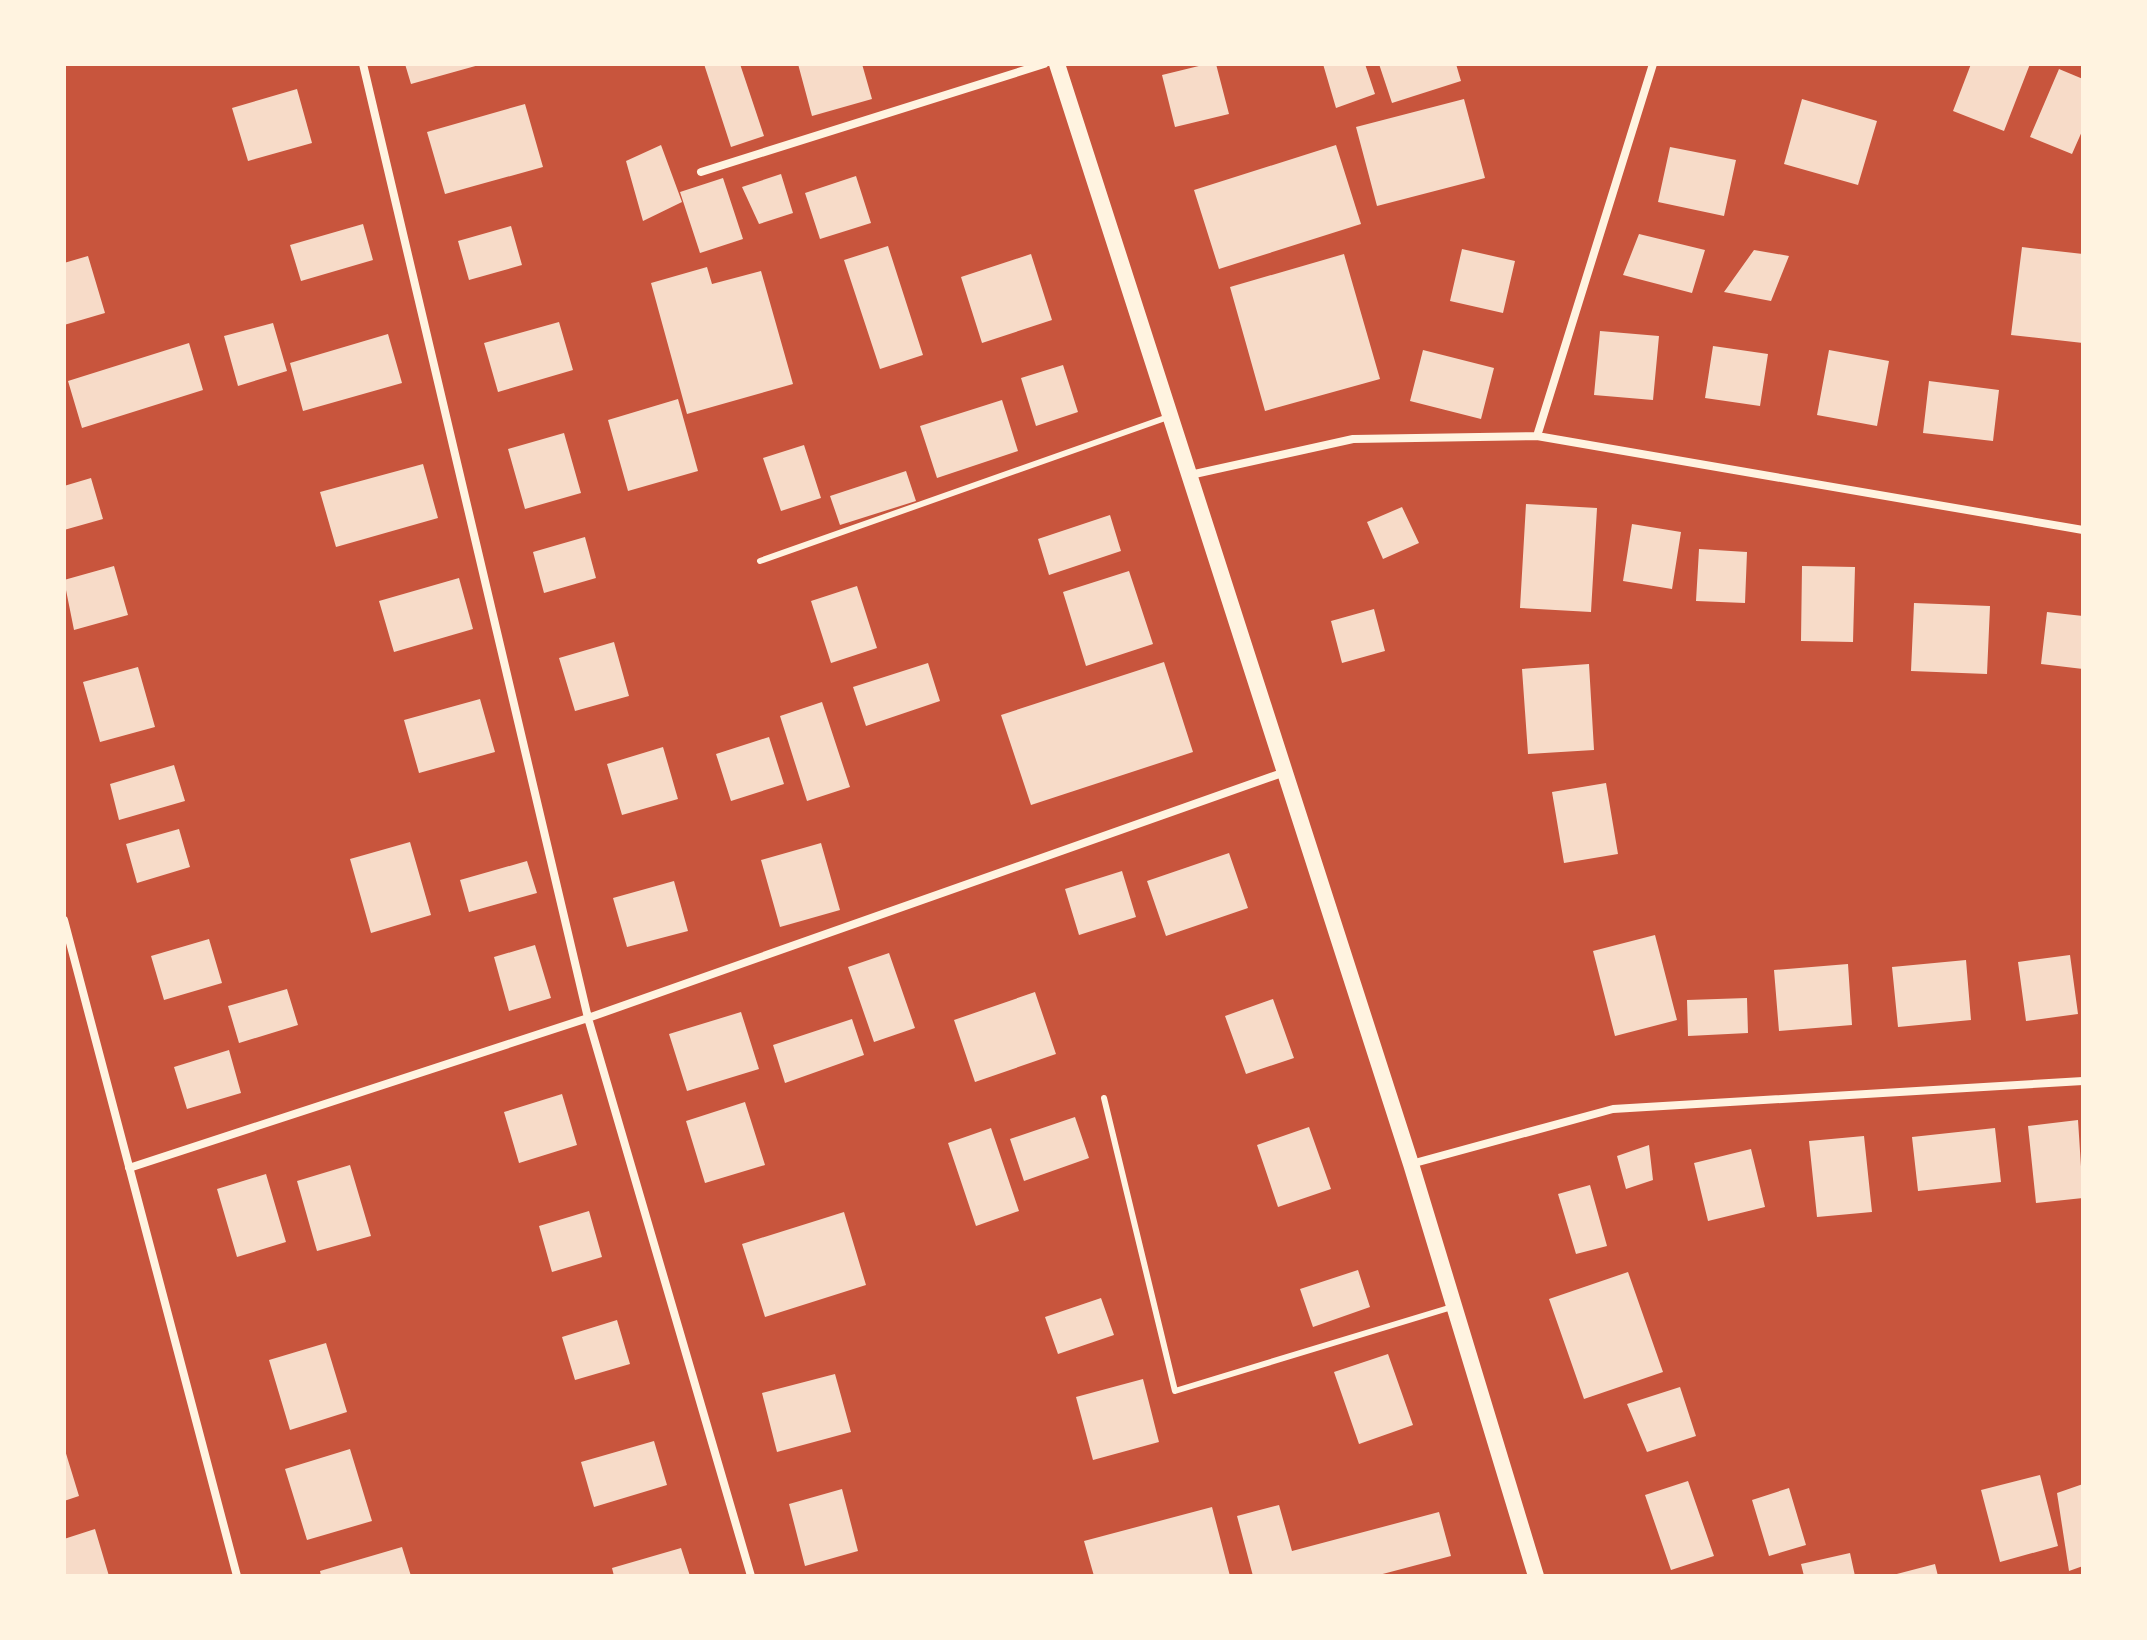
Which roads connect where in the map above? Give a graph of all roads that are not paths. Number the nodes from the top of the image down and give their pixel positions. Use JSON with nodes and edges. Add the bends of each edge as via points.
{"nodes":[{"id":1,"x":363,"y":64,"type":"edge"},
{"id":2,"x":1044,"y":64,"type":"edge"},
{"id":3,"x":1057,"y":64,"type":"edge"},
{"id":4,"x":1653,"y":64,"type":"edge"},
{"id":5,"x":701,"y":172,"type":"dead end"},
{"id":6,"x":1171,"y":416,"type":"junction"},
{"id":7,"x":1537,"y":436,"type":"junction"},
{"id":8,"x":1190,"y":475,"type":"junction"},
{"id":9,"x":2083,"y":530,"type":"edge"},
{"id":10,"x":760,"y":561,"type":"dead end"},
{"id":11,"x":1285,"y":772,"type":"junction"},
{"id":12,"x":64,"y":920,"type":"edge"},
{"id":13,"x":588,"y":1018,"type":"junction"},
{"id":14,"x":2083,"y":1081,"type":"edge"},
{"id":15,"x":1104,"y":1098,"type":"dead end"},
{"id":16,"x":1411,"y":1164,"type":"junction"},
{"id":17,"x":129,"y":1168,"type":"junction"},
{"id":18,"x":1455,"y":1306,"type":"junction"},
{"id":19,"x":237,"y":1576,"type":"edge"},
{"id":20,"x":751,"y":1576,"type":"edge"},
{"id":21,"x":1536,"y":1576,"type":"edge"}],
"edges":[{"from":1,"to":13,"type":"street"},
{"from":2,"to":5,"type":"street"},
{"from":3,"to":6,"type":"main road"},
{"from":4,"to":7,"type":"street"},
{"from":6,"to":8,"type":"main road"},
{"from":6,"to":10,"type":"lane"},
{"from":7,"to":8,"type":"street","via":[[1353,439]]},
{"from":7,"to":9,"type":"street"},
{"from":8,"to":11,"type":"main road"},
{"from":11,"to":13,"type":"street"},
{"from":11,"to":16,"type":"main road"},
{"from":12,"to":17,"type":"street"},
{"from":13,"to":17,"type":"street"},
{"from":13,"to":20,"type":"street"},
{"from":14,"to":16,"type":"street","via":[[1613,1109]]},
{"from":15,"to":18,"type":"lane","via":[[1175,1391]]},
{"from":16,"to":18,"type":"main road"},
{"from":17,"to":19,"type":"street"},
{"from":18,"to":21,"type":"main road"}]}
